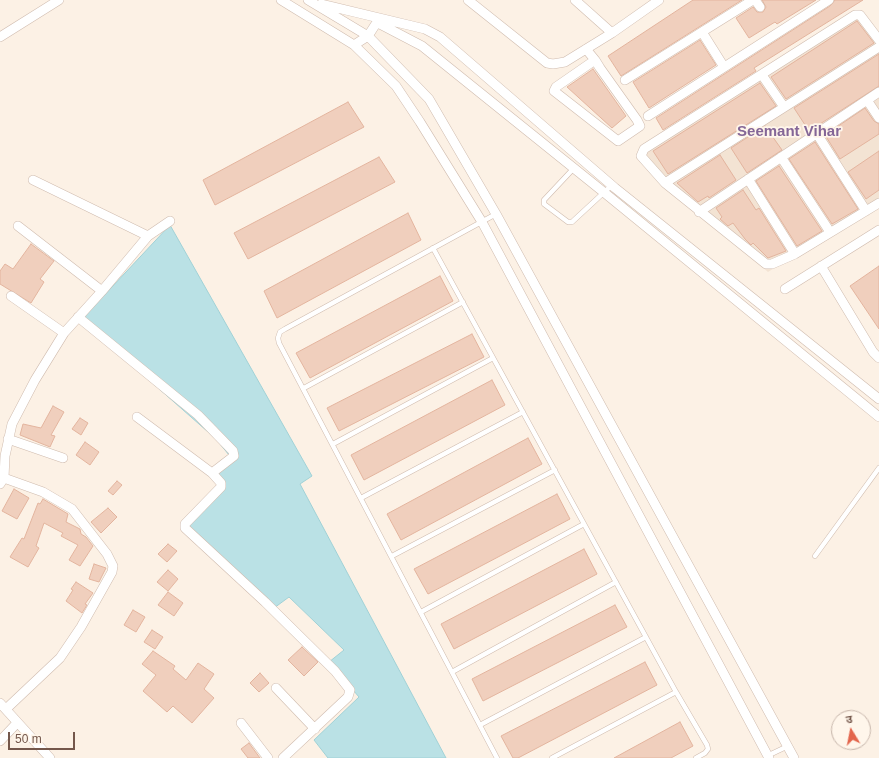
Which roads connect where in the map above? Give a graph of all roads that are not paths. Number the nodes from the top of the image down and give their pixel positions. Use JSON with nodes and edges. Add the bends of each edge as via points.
{"nodes":[{"id":1,"x":59,"y":0,"type":"edge"},
{"id":2,"x":281,"y":0,"type":"edge"},
{"id":3,"x":307,"y":0,"type":"edge"},
{"id":4,"x":468,"y":0,"type":"edge"},
{"id":5,"x":575,"y":0,"type":"edge"},
{"id":6,"x":658,"y":0,"type":"edge"},
{"id":7,"x":829,"y":0,"type":"edge"},
{"id":8,"x":756,"y":2,"type":"edge"},
{"id":9,"x":293,"y":8,"type":"junction"},
{"id":10,"x":379,"y":21,"type":"junction"},
{"id":11,"x":612,"y":32,"type":"junction"},
{"id":12,"x":702,"y":32,"type":"junction"},
{"id":13,"x":368,"y":36,"type":"junction"},
{"id":14,"x":0,"y":37,"type":"edge"},
{"id":15,"x":879,"y":40,"type":"edge"},
{"id":16,"x":354,"y":45,"type":"junction"},
{"id":17,"x":879,"y":47,"type":"edge"},
{"id":18,"x":586,"y":49,"type":"junction"},
{"id":19,"x":594,"y":60,"type":"junction"},
{"id":20,"x":724,"y":67,"type":"junction"},
{"id":21,"x":762,"y":75,"type":"junction"},
{"id":22,"x":626,"y":80,"type":"dead end"},
{"id":23,"x":879,"y":92,"type":"edge"},
{"id":24,"x":867,"y":100,"type":"junction"},
{"id":25,"x":784,"y":107,"type":"junction"},
{"id":26,"x":648,"y":116,"type":"dead end"},
{"id":27,"x":879,"y":118,"type":"edge"},
{"id":28,"x":817,"y":134,"type":"junction"},
{"id":29,"x":781,"y":157,"type":"junction"},
{"id":30,"x":574,"y":168,"type":"junction"},
{"id":31,"x":748,"y":179,"type":"junction"},
{"id":32,"x":32,"y":180,"type":"dead end"},
{"id":33,"x":664,"y":183,"type":"junction"},
{"id":34,"x":612,"y":185,"type":"junction"},
{"id":35,"x":605,"y":192,"type":"junction"},
{"id":36,"x":879,"y":203,"type":"edge"},
{"id":37,"x":866,"y":211,"type":"junction"},
{"id":38,"x":699,"y":212,"type":"junction"},
{"id":39,"x":496,"y":214,"type":"junction"},
{"id":40,"x":170,"y":221,"type":"dead end"},
{"id":41,"x":482,"y":222,"type":"junction"},
{"id":42,"x":18,"y":226,"type":"dead end"},
{"id":43,"x":830,"y":232,"type":"junction"},
{"id":44,"x":878,"y":233,"type":"edge"},
{"id":45,"x":148,"y":236,"type":"junction"},
{"id":46,"x":433,"y":248,"type":"junction"},
{"id":47,"x":795,"y":254,"type":"junction"},
{"id":48,"x":821,"y":266,"type":"junction"},
{"id":49,"x":785,"y":289,"type":"dead end"},
{"id":50,"x":102,"y":291,"type":"junction"},
{"id":51,"x":11,"y":296,"type":"dead end"},
{"id":52,"x":463,"y":302,"type":"junction"},
{"id":53,"x":78,"y":317,"type":"junction"},
{"id":54,"x":64,"y":333,"type":"junction"},
{"id":55,"x":493,"y":358,"type":"junction"},
{"id":56,"x":879,"y":358,"type":"edge"},
{"id":57,"x":304,"y":388,"type":"junction"},
{"id":58,"x":879,"y":399,"type":"edge"},
{"id":59,"x":523,"y":412,"type":"junction"},
{"id":60,"x":137,"y":417,"type":"dead end"},
{"id":61,"x":879,"y":417,"type":"edge"},
{"id":62,"x":8,"y":439,"type":"junction"},
{"id":63,"x":333,"y":444,"type":"junction"},
{"id":64,"x":63,"y":458,"type":"dead end"},
{"id":65,"x":879,"y":468,"type":"edge"},
{"id":66,"x":555,"y":470,"type":"junction"},
{"id":67,"x":212,"y":473,"type":"junction"},
{"id":68,"x":2,"y":481,"type":"edge"},
{"id":69,"x":361,"y":498,"type":"junction"},
{"id":70,"x":584,"y":524,"type":"junction"},
{"id":71,"x":392,"y":556,"type":"junction"},
{"id":72,"x":815,"y":556,"type":"dead end"},
{"id":73,"x":616,"y":582,"type":"junction"},
{"id":74,"x":421,"y":612,"type":"junction"},
{"id":75,"x":646,"y":637,"type":"junction"},
{"id":76,"x":452,"y":672,"type":"junction"},
{"id":77,"x":276,"y":688,"type":"dead end"},
{"id":78,"x":676,"y":692,"type":"junction"},
{"id":79,"x":3,"y":706,"type":"edge"},
{"id":80,"x":17,"y":723,"type":"junction"},
{"id":81,"x":241,"y":723,"type":"dead end"},
{"id":82,"x":480,"y":725,"type":"junction"},
{"id":83,"x":315,"y":729,"type":"junction"},
{"id":84,"x":0,"y":741,"type":"edge"},
{"id":85,"x":788,"y":746,"type":"junction"},
{"id":86,"x":767,"y":757,"type":"edge"},
{"id":87,"x":50,"y":758,"type":"edge"},
{"id":88,"x":268,"y":758,"type":"edge"},
{"id":89,"x":283,"y":758,"type":"edge"},
{"id":90,"x":497,"y":758,"type":"edge"},
{"id":91,"x":552,"y":758,"type":"edge"},
{"id":92,"x":696,"y":758,"type":"edge"},
{"id":93,"x":794,"y":758,"type":"edge"}],
"edges":[{"from":1,"to":14,"type":"street"},
{"from":2,"to":9,"type":"street"},
{"from":3,"to":9,"type":"street"},
{"from":3,"to":10,"type":"street"},
{"from":3,"to":13,"type":"street"},
{"from":4,"to":18,"type":"street","via":[[547,63],[565,62]]},
{"from":5,"to":11,"type":"street"},
{"from":6,"to":11,"type":"street"},
{"from":7,"to":20,"type":"street"},
{"from":8,"to":12,"type":"street"},
{"from":9,"to":16,"type":"street"},
{"from":10,"to":13,"type":"street"},
{"from":10,"to":30,"type":"street","via":[[422,46]]},
{"from":10,"to":34,"type":"street","via":[[425,30],[440,37]]},
{"from":11,"to":18,"type":"street"},
{"from":12,"to":20,"type":"street"},
{"from":12,"to":22,"type":"street"},
{"from":13,"to":16,"type":"street"},
{"from":13,"to":39,"type":"street","via":[[429,99]]},
{"from":15,"to":21,"type":"street","via":[[860,15],[855,15]]},
{"from":16,"to":41,"type":"street","via":[[396,86]]},
{"from":17,"to":25,"type":"street"},
{"from":18,"to":19,"type":"street"},
{"from":19,"to":19,"type":"street","via":[[640,126],[618,141],[554,91]]},
{"from":20,"to":26,"type":"street"},
{"from":21,"to":25,"type":"street"},
{"from":21,"to":33,"type":"street","via":[[644,149],[642,158]]},
{"from":23,"to":24,"type":"street"},
{"from":24,"to":27,"type":"street"},
{"from":24,"to":28,"type":"street"},
{"from":25,"to":33,"type":"street"},
{"from":28,"to":29,"type":"street"},
{"from":28,"to":37,"type":"street"},
{"from":29,"to":31,"type":"street"},
{"from":29,"to":43,"type":"street"},
{"from":30,"to":35,"type":"street"},
{"from":30,"to":35,"type":"lane","via":[[544,200],[544,204],[570,223]]},
{"from":31,"to":38,"type":"street"},
{"from":31,"to":47,"type":"street"},
{"from":32,"to":45,"type":"street"},
{"from":33,"to":38,"type":"street"},
{"from":34,"to":35,"type":"lane"},
{"from":34,"to":58,"type":"street"},
{"from":35,"to":61,"type":"street"},
{"from":36,"to":37,"type":"street"},
{"from":37,"to":43,"type":"street"},
{"from":38,"to":47,"type":"street","via":[[766,264]]},
{"from":39,"to":41,"type":"lane"},
{"from":39,"to":85,"type":"street"},
{"from":40,"to":45,"type":"street"},
{"from":41,"to":46,"type":"lane"},
{"from":41,"to":86,"type":"street"},
{"from":42,"to":50,"type":"street"},
{"from":43,"to":47,"type":"street"},
{"from":44,"to":48,"type":"street"},
{"from":45,"to":50,"type":"street"},
{"from":46,"to":52,"type":"lane"},
{"from":46,"to":57,"type":"lane","via":[[280,332],[279,343]]},
{"from":48,"to":49,"type":"street"},
{"from":48,"to":56,"type":"street"},
{"from":50,"to":53,"type":"street"},
{"from":51,"to":54,"type":"street"},
{"from":52,"to":55,"type":"lane"},
{"from":52,"to":57,"type":"lane"},
{"from":53,"to":54,"type":"street"},
{"from":53,"to":67,"type":"street","via":[[198,415],[233,451],[234,456]]},
{"from":54,"to":62,"type":"street","via":[[35,380],[12,424]]},
{"from":55,"to":59,"type":"lane"},
{"from":55,"to":63,"type":"lane"},
{"from":57,"to":63,"type":"lane"},
{"from":59,"to":66,"type":"lane"},
{"from":59,"to":69,"type":"lane"},
{"from":60,"to":67,"type":"street"},
{"from":62,"to":64,"type":"street"},
{"from":62,"to":68,"type":"street"},
{"from":63,"to":69,"type":"lane"},
{"from":65,"to":72,"type":"lane"},
{"from":66,"to":70,"type":"lane"},
{"from":66,"to":71,"type":"lane"},
{"from":67,"to":83,"type":"street","via":[[221,483],[221,487],[185,524],[185,528],[265,602],[335,671],[350,690],[348,697]]},
{"from":68,"to":79,"type":"street","via":[[43,492],[72,509],[107,554],[113,566],[82,628],[60,658]]},
{"from":69,"to":71,"type":"lane"},
{"from":70,"to":73,"type":"lane"},
{"from":70,"to":74,"type":"lane"},
{"from":71,"to":74,"type":"lane"},
{"from":73,"to":75,"type":"lane"},
{"from":73,"to":76,"type":"lane"},
{"from":74,"to":76,"type":"lane"},
{"from":75,"to":78,"type":"lane"},
{"from":75,"to":82,"type":"lane"},
{"from":76,"to":82,"type":"lane"},
{"from":77,"to":83,"type":"street"},
{"from":78,"to":91,"type":"lane"},
{"from":78,"to":92,"type":"lane","via":[[707,744],[708,749],[705,753]]},
{"from":79,"to":80,"type":"street"},
{"from":80,"to":84,"type":"street"},
{"from":80,"to":87,"type":"street"},
{"from":81,"to":88,"type":"street"},
{"from":82,"to":90,"type":"lane"},
{"from":83,"to":89,"type":"street"},
{"from":85,"to":86,"type":"lane"},
{"from":85,"to":93,"type":"street"}]}
